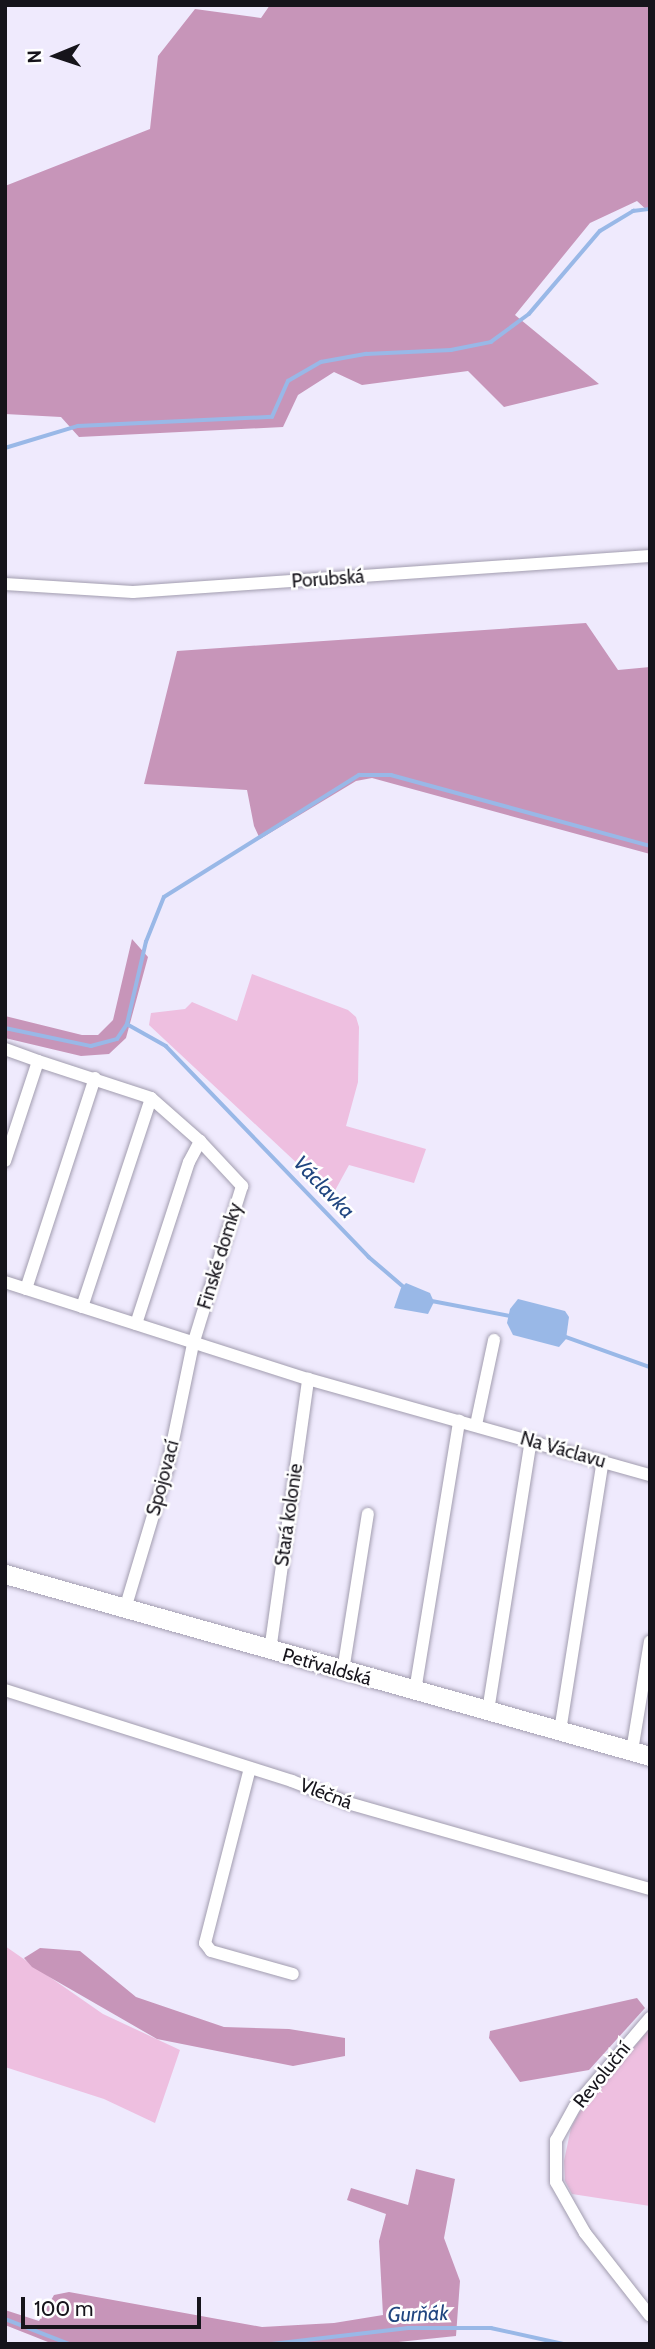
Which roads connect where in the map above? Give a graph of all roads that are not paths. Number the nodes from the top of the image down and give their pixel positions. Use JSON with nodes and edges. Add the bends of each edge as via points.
{"nodes":[{"id":1,"x":650,"y":556,"type":"edge"},
{"id":2,"x":5,"y":584,"type":"edge"},
{"id":3,"x":5,"y":1049,"type":"edge"},
{"id":4,"x":38,"y":1061,"type":"junction"},
{"id":5,"x":95,"y":1078,"type":"junction"},
{"id":6,"x":151,"y":1098,"type":"junction"},
{"id":7,"x":200,"y":1141,"type":"junction"},
{"id":8,"x":5,"y":1161,"type":"edge"},
{"id":9,"x":5,"y":1283,"type":"edge"},
{"id":10,"x":26,"y":1289,"type":"junction"},
{"id":11,"x":82,"y":1307,"type":"junction"},
{"id":12,"x":136,"y":1324,"type":"junction"},
{"id":13,"x":494,"y":1340,"type":"dead end"},
{"id":14,"x":193,"y":1344,"type":"junction"},
{"id":15,"x":309,"y":1379,"type":"junction"},
{"id":16,"x":459,"y":1421,"type":"junction"},
{"id":17,"x":476,"y":1425,"type":"junction"},
{"id":18,"x":531,"y":1440,"type":"junction"},
{"id":19,"x":603,"y":1461,"type":"junction"},
{"id":20,"x":650,"y":1475,"type":"edge"},
{"id":21,"x":368,"y":1514,"type":"dead end"},
{"id":22,"x":5,"y":1574,"type":"edge"},
{"id":23,"x":125,"y":1609,"type":"junction"},
{"id":24,"x":650,"y":1641,"type":"edge"},
{"id":25,"x":270,"y":1651,"type":"junction"},
{"id":26,"x":343,"y":1671,"type":"junction"},
{"id":27,"x":5,"y":1690,"type":"edge"},
{"id":28,"x":415,"y":1691,"type":"junction"},
{"id":29,"x":488,"y":1711,"type":"junction"},
{"id":30,"x":560,"y":1731,"type":"junction"},
{"id":31,"x":641,"y":1754,"type":"edge"},
{"id":32,"x":250,"y":1768,"type":"junction"},
{"id":33,"x":650,"y":1889,"type":"edge"},
{"id":34,"x":293,"y":1974,"type":"dead end"},
{"id":35,"x":650,"y":2018,"type":"edge"},
{"id":36,"x":650,"y":2316,"type":"edge"}],
"edges":[{"from":1,"to":2,"type":"street","name":"Porubská","via":[[133,592]]},
{"from":3,"to":4,"type":"street","name":"Finské domky"},
{"from":4,"to":5,"type":"street","name":"Finské domky"},
{"from":4,"to":8,"type":"street"},
{"from":5,"to":6,"type":"street","name":"Finské domky"},
{"from":5,"to":10,"type":"street"},
{"from":6,"to":7,"type":"street","name":"Finské domky"},
{"from":6,"to":11,"type":"street"},
{"from":7,"to":12,"type":"street"},
{"from":7,"to":14,"type":"street","name":"Finské domky","via":[[242,1186]]},
{"from":9,"to":10,"type":"street"},
{"from":10,"to":11,"type":"street"},
{"from":11,"to":12,"type":"street"},
{"from":12,"to":14,"type":"street"},
{"from":13,"to":17,"type":"street"},
{"from":14,"to":15,"type":"street"},
{"from":14,"to":23,"type":"street","name":"Spojovací","via":[[167,1469]]},
{"from":15,"to":16,"type":"street","name":"Na Václavu"},
{"from":15,"to":25,"type":"street","name":"Stará kolonie"},
{"from":16,"to":17,"type":"street","name":"Na Václavu"},
{"from":16,"to":28,"type":"street"},
{"from":17,"to":18,"type":"street","name":"Na Václavu"},
{"from":18,"to":19,"type":"street","name":"Na Václavu"},
{"from":18,"to":29,"type":"street"},
{"from":19,"to":20,"type":"street","name":"Na Václavu"},
{"from":19,"to":30,"type":"street"},
{"from":21,"to":26,"type":"street"},
{"from":22,"to":23,"type":"street","name":"Petřvaldská"},
{"from":23,"to":25,"type":"street","name":"Petřvaldská"},
{"from":24,"to":31,"type":"street"},
{"from":25,"to":26,"type":"street","name":"Petřvaldská"},
{"from":26,"to":28,"type":"street","name":"Petřvaldská"},
{"from":27,"to":32,"type":"street","name":"Vléčná"},
{"from":28,"to":29,"type":"street","name":"Petřvaldská"},
{"from":29,"to":30,"type":"street","name":"Petřvaldská"},
{"from":30,"to":31,"type":"street","name":"Petřvaldská"},
{"from":32,"to":33,"type":"street","name":"Vléčná","via":[[348,1803]]},
{"from":32,"to":34,"type":"street","via":[[205,1943],[211,1951]]},
{"from":35,"to":36,"type":"street","name":"Revoluční","via":[[575,2106],[556,2140],[556,2182],[585,2233]]}]}
